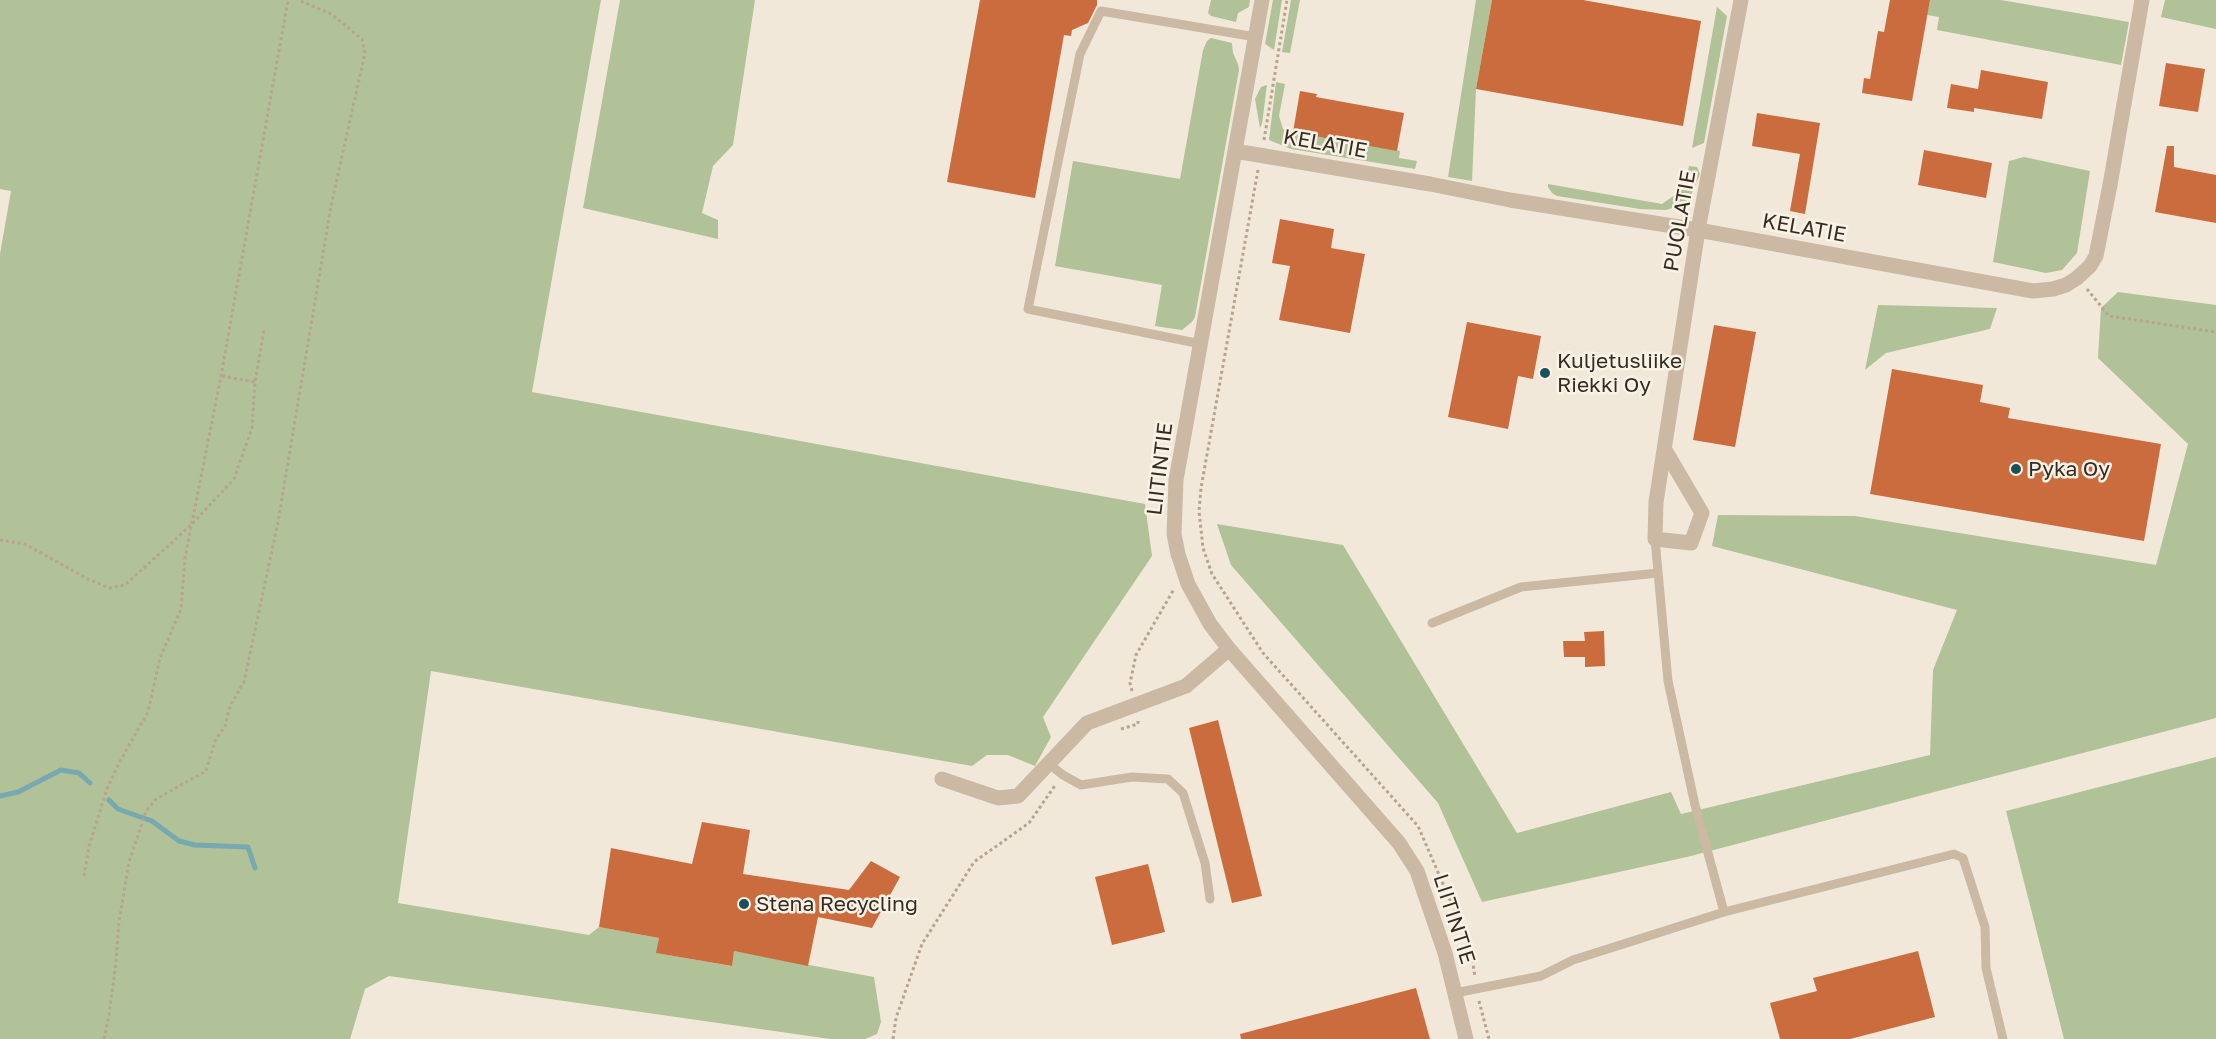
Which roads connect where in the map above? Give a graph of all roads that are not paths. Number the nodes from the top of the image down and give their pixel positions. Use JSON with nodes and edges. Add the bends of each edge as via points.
{"nodes":[{"id":1,"x":1099,"y":0,"type":"edge"},
{"id":2,"x":1262,"y":0,"type":"edge"},
{"id":3,"x":1741,"y":0,"type":"edge"},
{"id":4,"x":2142,"y":0,"type":"edge"},
{"id":5,"x":1101,"y":11,"type":"junction"},
{"id":6,"x":1256,"y":37,"type":"junction"},
{"id":7,"x":1235,"y":151,"type":"junction"},
{"id":8,"x":1698,"y":230,"type":"junction"},
{"id":9,"x":1201,"y":344,"type":"junction"},
{"id":10,"x":1665,"y":450,"type":"junction"},
{"id":11,"x":1655,"y":539,"type":"junction"},
{"id":12,"x":1658,"y":573,"type":"junction"},
{"id":13,"x":1432,"y":623,"type":"dead end"},
{"id":14,"x":1229,"y":649,"type":"junction"},
{"id":15,"x":1049,"y":765,"type":"junction"},
{"id":16,"x":942,"y":779,"type":"dead end"},
{"id":17,"x":1210,"y":899,"type":"dead end"},
{"id":18,"x":1724,"y":912,"type":"junction"},
{"id":19,"x":1455,"y":993,"type":"junction"},
{"id":20,"x":1466,"y":1039,"type":"edge"},
{"id":21,"x":2003,"y":1039,"type":"edge"}],
"edges":[{"from":1,"to":5,"type":"lane"},
{"from":2,"to":6,"type":"street","name":"LIITINTIE"},
{"from":3,"to":8,"type":"street","name":"PUOLATIE"},
{"from":4,"to":8,"type":"street","name":"KELATIE","via":[[2099,244],[2091,266],[2066,285],[2033,291]]},
{"from":5,"to":6,"type":"lane"},
{"from":5,"to":9,"type":"lane","via":[[1080,54],[1028,309]]},
{"from":6,"to":7,"type":"street","name":"LIITINTIE"},
{"from":7,"to":8,"type":"street","name":"KELATIE"},
{"from":7,"to":9,"type":"street","name":"LIITINTIE"},
{"from":8,"to":10,"type":"street","name":"PUOLATIE"},
{"from":9,"to":14,"type":"street","name":"LIITINTIE","via":[[1176,480],[1174,534],[1188,584]]},
{"from":10,"to":11,"type":"street","name":"PUOLATIE","via":[[1656,502]]},
{"from":10,"to":11,"type":"street","via":[[1702,513],[1692,543]]},
{"from":11,"to":12,"type":"lane"},
{"from":12,"to":13,"type":"lane","via":[[1521,587]]},
{"from":12,"to":18,"type":"lane","via":[[1668,681]]},
{"from":14,"to":15,"type":"street","via":[[1186,686],[1087,723]]},
{"from":14,"to":19,"type":"street","name":"LIITINTIE","via":[[1399,843],[1425,891]]},
{"from":15,"to":16,"type":"street","via":[[1018,796],[998,798]]},
{"from":15,"to":17,"type":"lane","via":[[1081,784],[1132,777],[1168,779],[1183,793],[1205,863]]},
{"from":18,"to":19,"type":"lane","via":[[1573,960],[1541,976]]},
{"from":18,"to":21,"type":"lane","via":[[1954,854],[1963,858],[1985,927],[1986,968]]},
{"from":19,"to":20,"type":"street","name":"LIITINTIE"}]}
